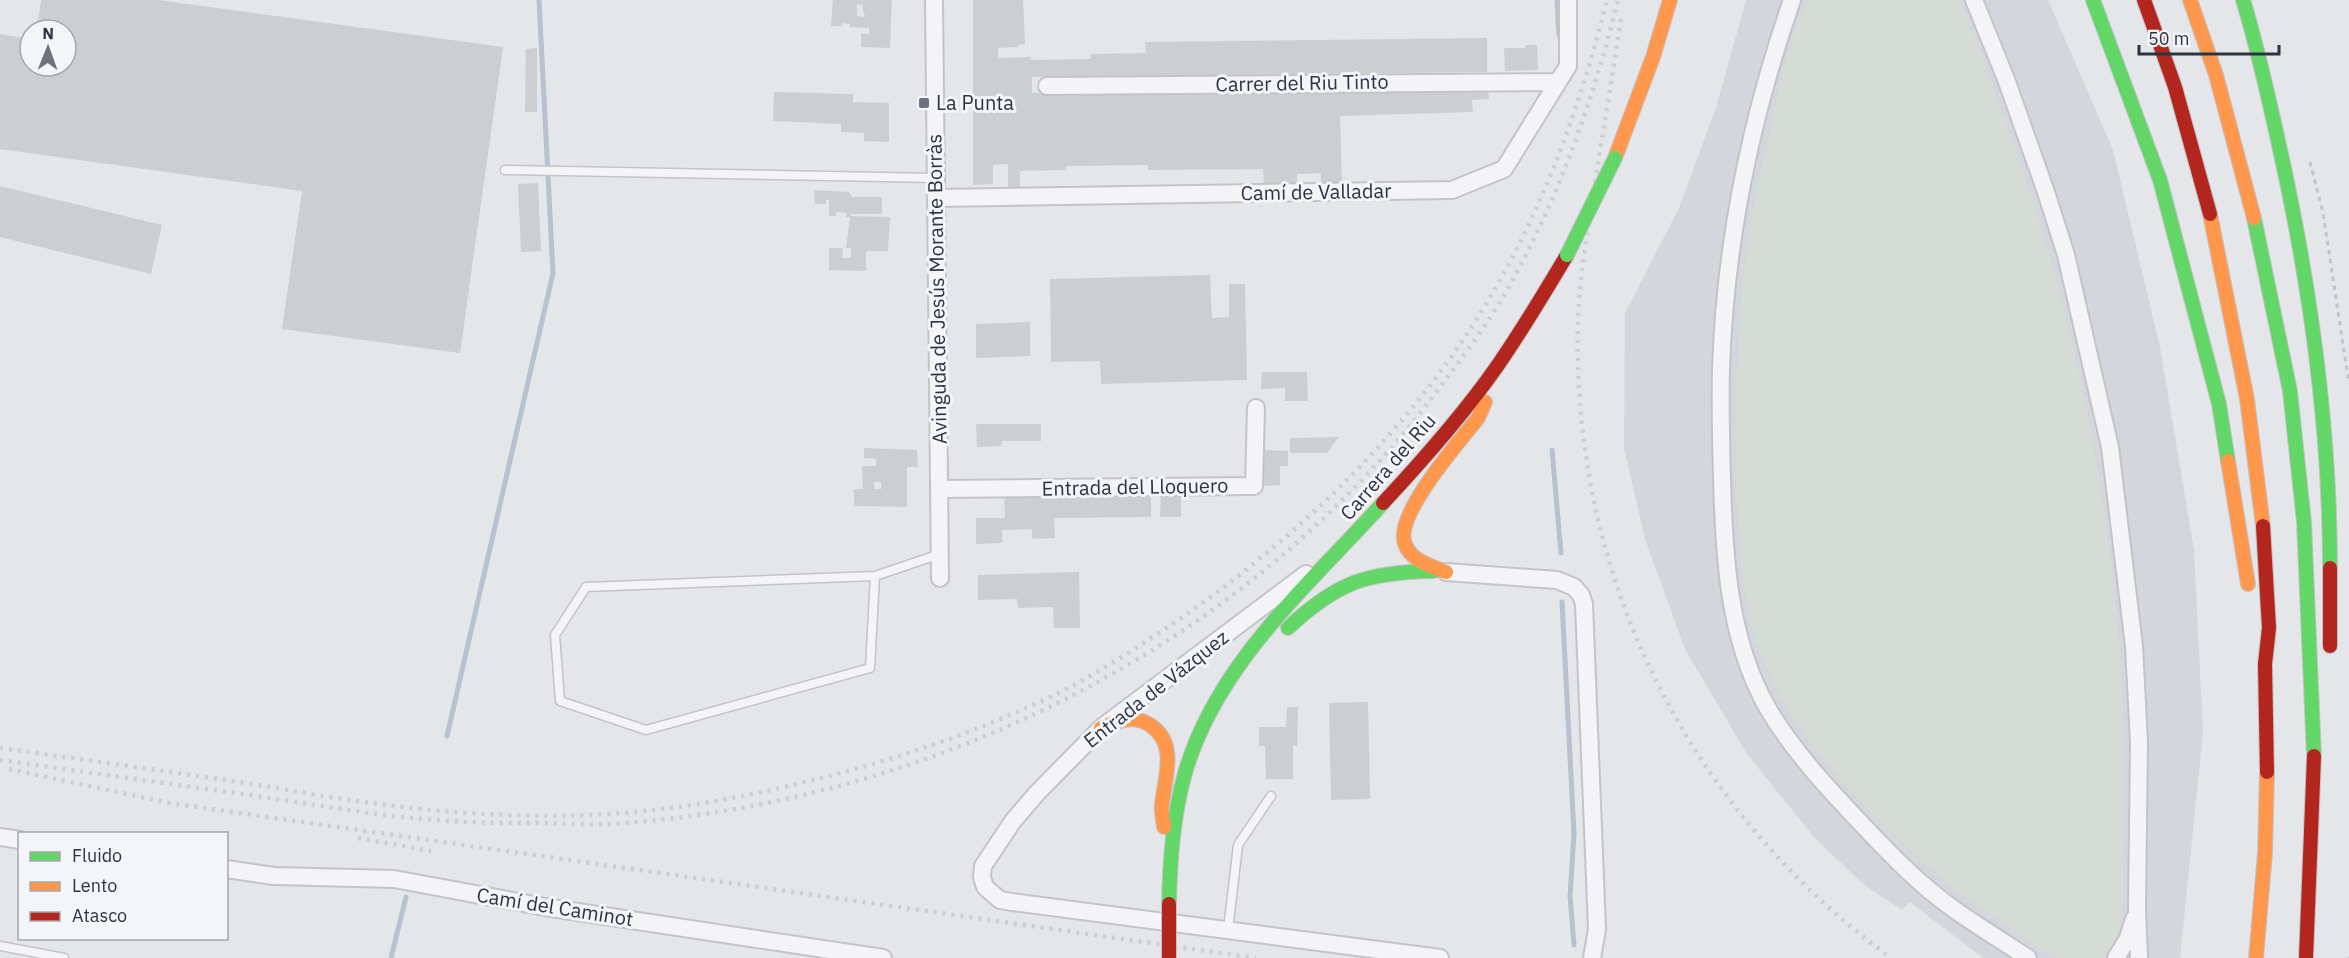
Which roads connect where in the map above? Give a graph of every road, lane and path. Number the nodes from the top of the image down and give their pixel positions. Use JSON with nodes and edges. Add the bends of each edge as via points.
{"nodes":[{"id":1,"x":934,"y":0,"type":"edge"},
{"id":2,"x":1568,"y":0,"type":"edge"},
{"id":3,"x":1670,"y":0,"type":"edge"},
{"id":4,"x":1792,"y":0,"type":"edge"},
{"id":5,"x":1974,"y":0,"type":"edge"},
{"id":6,"x":2093,"y":0,"type":"edge"},
{"id":7,"x":2144,"y":0,"type":"edge"},
{"id":8,"x":2190,"y":0,"type":"edge"},
{"id":9,"x":2243,"y":0,"type":"edge"},
{"id":10,"x":1558,"y":82,"type":"junction"},
{"id":11,"x":1047,"y":86,"type":"dead end"},
{"id":12,"x":505,"y":170,"type":"dead end"},
{"id":13,"x":936,"y":178,"type":"junction"},
{"id":14,"x":936,"y":198,"type":"junction"},
{"id":15,"x":1509,"y":349,"type":"junction"},
{"id":16,"x":1256,"y":408,"type":"dead end"},
{"id":17,"x":939,"y":489,"type":"junction"},
{"id":18,"x":1341,"y":549,"type":"junction"},
{"id":19,"x":940,"y":554,"type":"junction"},
{"id":20,"x":1446,"y":572,"type":"junction"},
{"id":21,"x":875,"y":576,"type":"junction"},
{"id":22,"x":940,"y":579,"type":"dead end"},
{"id":23,"x":2250,"y":603,"type":"dead end"},
{"id":24,"x":2253,"y":626,"type":"dead end"},
{"id":25,"x":2330,"y":654,"type":"dead end"},
{"id":26,"x":2265,"y":664,"type":"junction"},
{"id":27,"x":1217,"y":700,"type":"junction"},
{"id":28,"x":1101,"y":728,"type":"junction"},
{"id":29,"x":1271,"y":796,"type":"dead end"},
{"id":30,"x":2325,"y":826,"type":"dead end"},
{"id":31,"x":0,"y":837,"type":"edge"},
{"id":32,"x":18,"y":840,"type":"edge"},
{"id":33,"x":1169,"y":859,"type":"junction"},
{"id":34,"x":228,"y":869,"type":"edge"},
{"id":35,"x":2137,"y":910,"type":"junction"},
{"id":36,"x":1228,"y":930,"type":"junction"},
{"id":37,"x":0,"y":946,"type":"edge"},
{"id":38,"x":64,"y":958,"type":"edge"},
{"id":39,"x":883,"y":958,"type":"edge"},
{"id":40,"x":1169,"y":958,"type":"edge"},
{"id":41,"x":1440,"y":958,"type":"edge"},
{"id":42,"x":1592,"y":958,"type":"edge"},
{"id":43,"x":2028,"y":958,"type":"edge"},
{"id":44,"x":2116,"y":958,"type":"edge"},
{"id":45,"x":2139,"y":958,"type":"edge"},
{"id":46,"x":2256,"y":958,"type":"edge"},
{"id":47,"x":2308,"y":958,"type":"edge"}],
"edges":[{"from":1,"to":13,"type":"street","name":"Avinguda de Jesús Morante Borràs"},
{"from":2,"to":10,"type":"street","name":"Camí de Valladar","via":[[1568,66]]},
{"from":3,"to":15,"type":"main road","name":"Carrera del Riu","bridge":true,"via":[[1615,158],[1567,255]]},
{"from":4,"to":43,"type":"street","via":[[1750,148],[1724,319],[1720,413],[1723,517],[1727,572],[1740,639],[1766,705],[1810,769],[1892,856],[1953,909]]},
{"from":5,"to":35,"type":"street","via":[[2006,79],[2066,255],[2110,447],[2134,646],[2139,742]]},
{"from":6,"to":23,"type":"main road","via":[[2160,180],[2219,404]]},
{"from":7,"to":26,"type":"main road","via":[[2175,87],[2216,238],[2247,399],[2264,542],[2269,628]]},
{"from":8,"to":47,"type":"main road","via":[[2216,75],[2256,224],[2290,391],[2304,522],[2315,768]]},
{"from":9,"to":25,"type":"main road","via":[[2294,211],[2320,386],[2330,517]]},
{"from":10,"to":11,"type":"street","name":"Carrer del Riu Tinto"},
{"from":10,"to":14,"type":"street","name":"Camí de Valladar","via":[[1504,169],[1452,190]]},
{"from":12,"to":13,"type":"lane"},
{"from":13,"to":14,"type":"street","name":"Avinguda de Jesús Morante Borràs"},
{"from":14,"to":17,"type":"street","name":"Avinguda de Jesús Morante Borràs"},
{"from":15,"to":18,"type":"main road","name":"Carrera del Riu","via":[[1444,434]]},
{"from":15,"to":20,"type":"main road","via":[[1478,418],[1412,505],[1404,523],[1404,541],[1411,555],[1426,566]]},
{"from":16,"to":17,"type":"street","name":"Entrada del Lloquero","via":[[1254,486]]},
{"from":17,"to":19,"type":"street","name":"Avinguda de Jesús Morante Borràs"},
{"from":18,"to":27,"type":"main road","name":"Carrera del Riu","via":[[1276,620]]},
{"from":18,"to":28,"type":"street","name":"Entrada de Vázquez"},
{"from":19,"to":21,"type":"lane"},
{"from":19,"to":22,"type":"street","name":"Avinguda de Jesús Morante Borràs"},
{"from":20,"to":27,"type":"main road","via":[[1391,572],[1330,591]]},
{"from":20,"to":42,"type":"street","via":[[1557,580],[1574,587],[1581,595],[1598,929]]},
{"from":21,"to":21,"type":"lane","via":[[870,668],[646,730],[560,701],[555,635],[586,586]]},
{"from":24,"to":26,"type":"main road"},
{"from":26,"to":46,"type":"main road","via":[[2266,830]]},
{"from":27,"to":33,"type":"main road","name":"Carrera del Riu","via":[[1186,769]]},
{"from":28,"to":33,"type":"main road","via":[[1122,719],[1138,719],[1164,738],[1169,755],[1161,808]]},
{"from":28,"to":36,"type":"street","name":"Entrada de Vázquez","via":[[1013,821],[983,866],[985,887],[1000,900]]},
{"from":29,"to":36,"type":"lane","via":[[1238,845]]},
{"from":30,"to":47,"type":"main road"},
{"from":31,"to":32,"type":"street"},
{"from":33,"to":40,"type":"main road","name":"Carrera del Riu","bridge":true},
{"from":34,"to":39,"type":"street","name":"Camí del Caminot","via":[[274,876],[394,879]]},
{"from":35,"to":44,"type":"street"},
{"from":35,"to":45,"type":"street"},
{"from":36,"to":41,"type":"street","name":"Entrada de Vázquez"},
{"from":37,"to":38,"type":"lane"}]}
